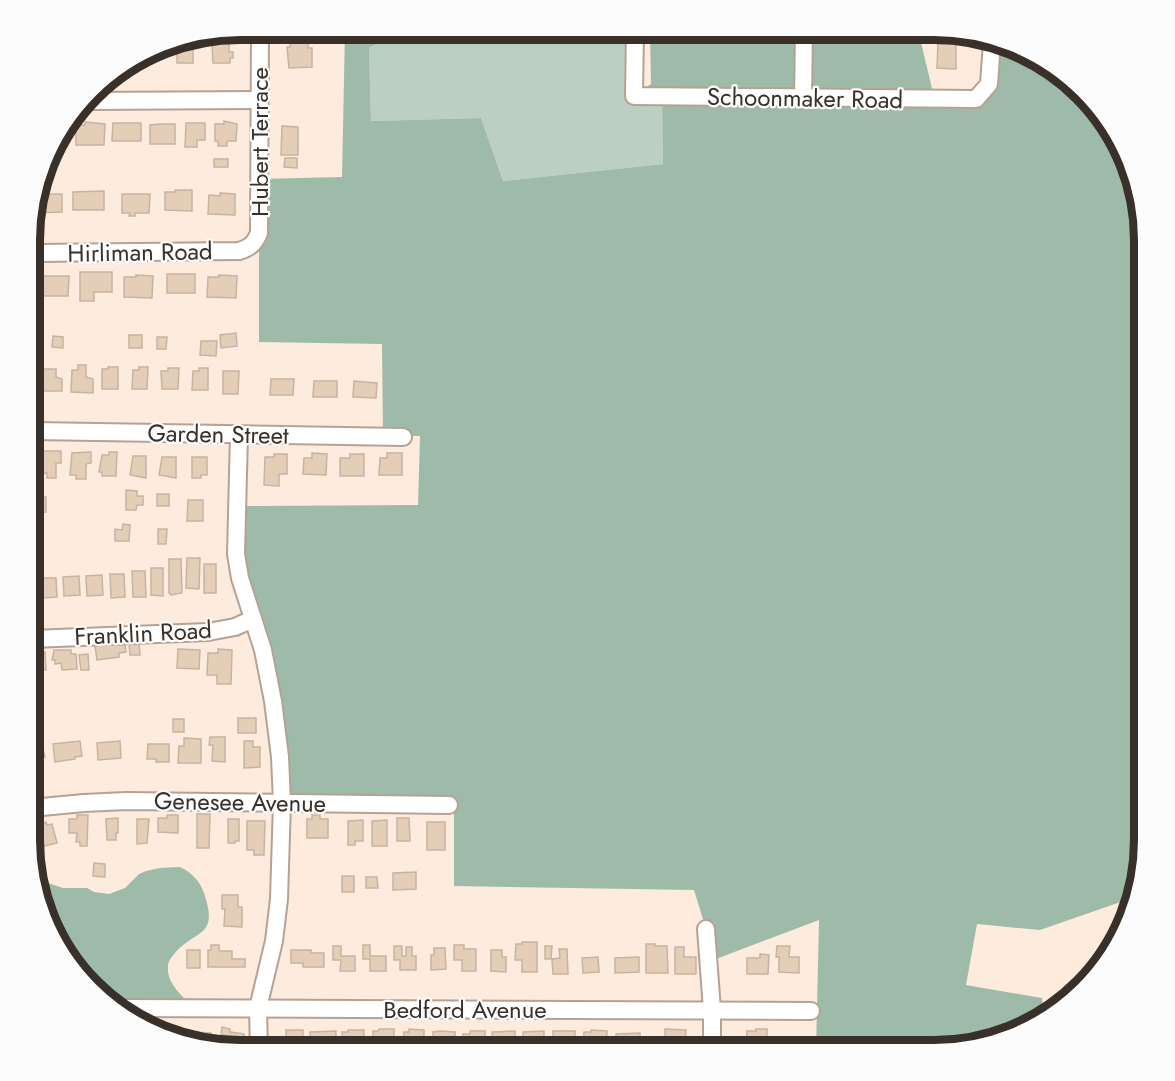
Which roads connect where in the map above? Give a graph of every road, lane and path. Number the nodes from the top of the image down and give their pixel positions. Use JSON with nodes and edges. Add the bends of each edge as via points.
{"nodes":[{"id":1,"x":260,"y":41,"type":"edge"},
{"id":2,"x":635,"y":41,"type":"edge"},
{"id":3,"x":804,"y":41,"type":"edge"},
{"id":4,"x":992,"y":49,"type":"edge"},
{"id":5,"x":803,"y":99,"type":"junction"},
{"id":6,"x":98,"y":100,"type":"edge"},
{"id":7,"x":259,"y":100,"type":"junction"},
{"id":8,"x":247,"y":249,"type":"joint"},
{"id":9,"x":40,"y":253,"type":"edge"},
{"id":10,"x":40,"y":431,"type":"edge"},
{"id":11,"x":239,"y":434,"type":"junction"},
{"id":12,"x":403,"y":437,"type":"dead end"},
{"id":13,"x":253,"y":619,"type":"junction"},
{"id":14,"x":41,"y":639,"type":"edge"},
{"id":15,"x":282,"y":802,"type":"junction"},
{"id":16,"x":449,"y":805,"type":"dead end"},
{"id":17,"x":41,"y":807,"type":"edge"},
{"id":18,"x":706,"y":929,"type":"dead end"},
{"id":19,"x":132,"y":1008,"type":"edge"},
{"id":20,"x":258,"y":1008,"type":"junction"},
{"id":21,"x":712,"y":1010,"type":"junction"},
{"id":22,"x":811,"y":1011,"type":"dead end"},
{"id":23,"x":259,"y":1040,"type":"edge"},
{"id":24,"x":712,"y":1040,"type":"edge"}],
"edges":[{"from":1,"to":7,"type":"street","name":"Hubert Terrace"},
{"from":2,"to":5,"type":"street","name":"Schoonmaker Road","via":[[634,96]]},
{"from":3,"to":5,"type":"street"},
{"from":4,"to":5,"type":"street","name":"Schoonmaker Road","via":[[989,84],[976,99]]},
{"from":6,"to":7,"type":"street"},
{"from":7,"to":8,"type":"street","name":"Hubert Terrace","via":[[259,233]]},
{"from":8,"to":9,"type":"street","name":"Hirliman Road"},
{"from":10,"to":11,"type":"street","name":"Garden Street"},
{"from":11,"to":12,"type":"street","name":"Garden Street"},
{"from":11,"to":13,"type":"street","via":[[236,554]]},
{"from":13,"to":14,"type":"street","name":"Franklin Road","via":[[208,632]]},
{"from":13,"to":15,"type":"street","via":[[273,701]]},
{"from":15,"to":16,"type":"street","name":"Genesee Avenue"},
{"from":15,"to":17,"type":"street","name":"Genesee Avenue","via":[[126,801]]},
{"from":15,"to":20,"type":"street","via":[[274,941]]},
{"from":18,"to":21,"type":"street"},
{"from":19,"to":20,"type":"street","name":"Bedford Avenue"},
{"from":20,"to":21,"type":"street","name":"Bedford Avenue"},
{"from":20,"to":23,"type":"street"},
{"from":21,"to":22,"type":"street","name":"Bedford Avenue"},
{"from":21,"to":24,"type":"street"}]}
